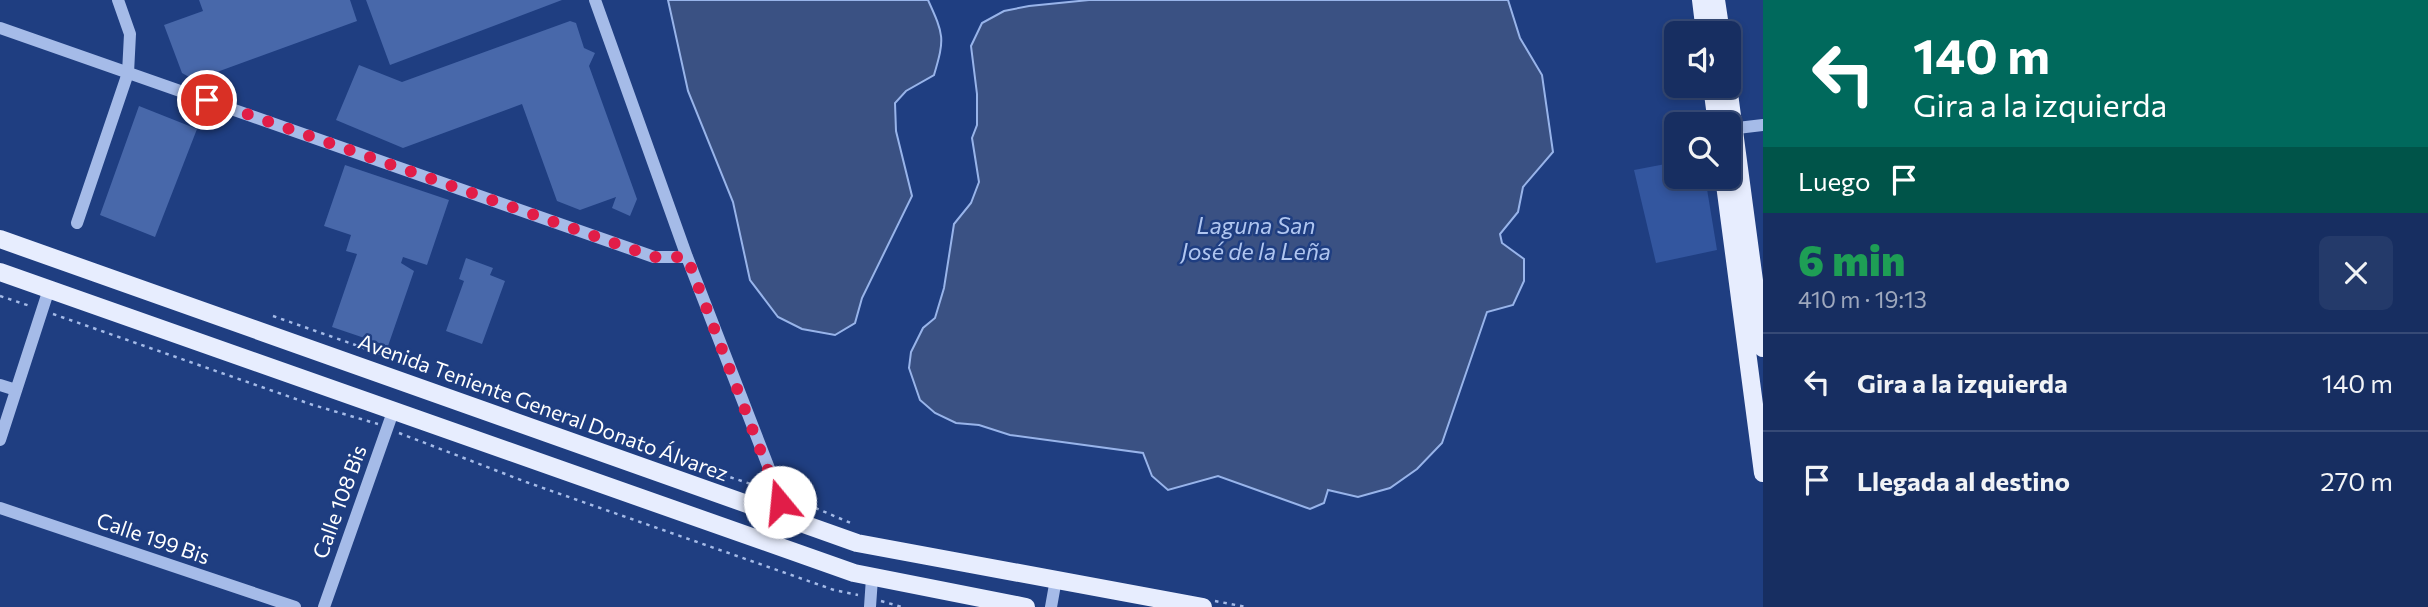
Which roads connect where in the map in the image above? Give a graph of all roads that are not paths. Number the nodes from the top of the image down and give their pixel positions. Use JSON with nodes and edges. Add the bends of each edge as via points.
{"nodes":[{"id":1,"x":118,"y":0,"type":"edge"},
{"id":2,"x":595,"y":0,"type":"edge"},
{"id":3,"x":1701,"y":0,"type":"edge"},
{"id":4,"x":1716,"y":0,"type":"edge"},
{"id":5,"x":1704,"y":21,"type":"edge"},
{"id":6,"x":1719,"y":21,"type":"edge"},
{"id":7,"x":0,"y":28,"type":"edge"},
{"id":8,"x":128,"y":73,"type":"junction"},
{"id":9,"x":1763,"y":125,"type":"edge"},
{"id":10,"x":1741,"y":127,"type":"edge"},
{"id":11,"x":1727,"y":189,"type":"edge"},
{"id":12,"x":1737,"y":189,"type":"edge"},
{"id":13,"x":77,"y":223,"type":"dead end"},
{"id":14,"x":0,"y":239,"type":"edge"},
{"id":15,"x":687,"y":257,"type":"junction"},
{"id":16,"x":0,"y":272,"type":"edge"},
{"id":17,"x":1751,"y":275,"type":"edge"},
{"id":18,"x":49,"y":289,"type":"junction"},
{"id":19,"x":1763,"y":348,"type":"edge"},
{"id":20,"x":0,"y":384,"type":"edge"},
{"id":21,"x":16,"y":390,"type":"junction"},
{"id":22,"x":394,"y":409,"type":"junction"},
{"id":23,"x":1759,"y":418,"type":"edge"},
{"id":24,"x":0,"y":440,"type":"edge"},
{"id":25,"x":1763,"y":473,"type":"edge"},
{"id":26,"x":0,"y":508,"type":"edge"},
{"id":27,"x":778,"y":516,"type":"junction"},
{"id":28,"x":769,"y":543,"type":"junction"},
{"id":29,"x":872,"y":578,"type":"junction"},
{"id":30,"x":1056,"y":579,"type":"junction"},
{"id":31,"x":870,"y":602,"type":"edge"},
{"id":32,"x":1204,"y":603,"type":"edge"},
{"id":33,"x":295,"y":607,"type":"edge"},
{"id":34,"x":324,"y":607,"type":"edge"},
{"id":35,"x":1026,"y":607,"type":"edge"},
{"id":36,"x":1051,"y":607,"type":"edge"}],
"edges":[{"from":1,"to":8,"type":"street","via":[[130,34]]},
{"from":2,"to":15,"type":"street"},
{"from":3,"to":5,"type":"main road"},
{"from":4,"to":6,"type":"main road"},
{"from":7,"to":8,"type":"street"},
{"from":8,"to":13,"type":"street"},
{"from":8,"to":15,"type":"street","via":[[654,257]]},
{"from":9,"to":10,"type":"street"},
{"from":11,"to":17,"type":"main road"},
{"from":12,"to":17,"type":"main road"},
{"from":14,"to":27,"type":"main road","name":"Avenida Teniente General Donato Álvarez"},
{"from":15,"to":27,"type":"street","via":[[778,492]]},
{"from":16,"to":18,"type":"main road"},
{"from":17,"to":19,"type":"main road"},
{"from":17,"to":23,"type":"main road"},
{"from":18,"to":21,"type":"street"},
{"from":18,"to":22,"type":"main road"},
{"from":20,"to":21,"type":"street"},
{"from":21,"to":24,"type":"street"},
{"from":22,"to":28,"type":"main road"},
{"from":22,"to":34,"type":"street","name":"Calle 108 Bis"},
{"from":23,"to":25,"type":"main road"},
{"from":26,"to":33,"type":"street","name":"Calle 199 Bis"},
{"from":27,"to":28,"type":"street"},
{"from":27,"to":30,"type":"main road","name":"Avenida Teniente General Donato Álvarez","via":[[857,543]]},
{"from":28,"to":29,"type":"main road"},
{"from":29,"to":31,"type":"street"},
{"from":29,"to":35,"type":"main road"},
{"from":30,"to":32,"type":"main road","name":"Avenida Teniente General Donato Álvarez"},
{"from":30,"to":36,"type":"street"}]}
